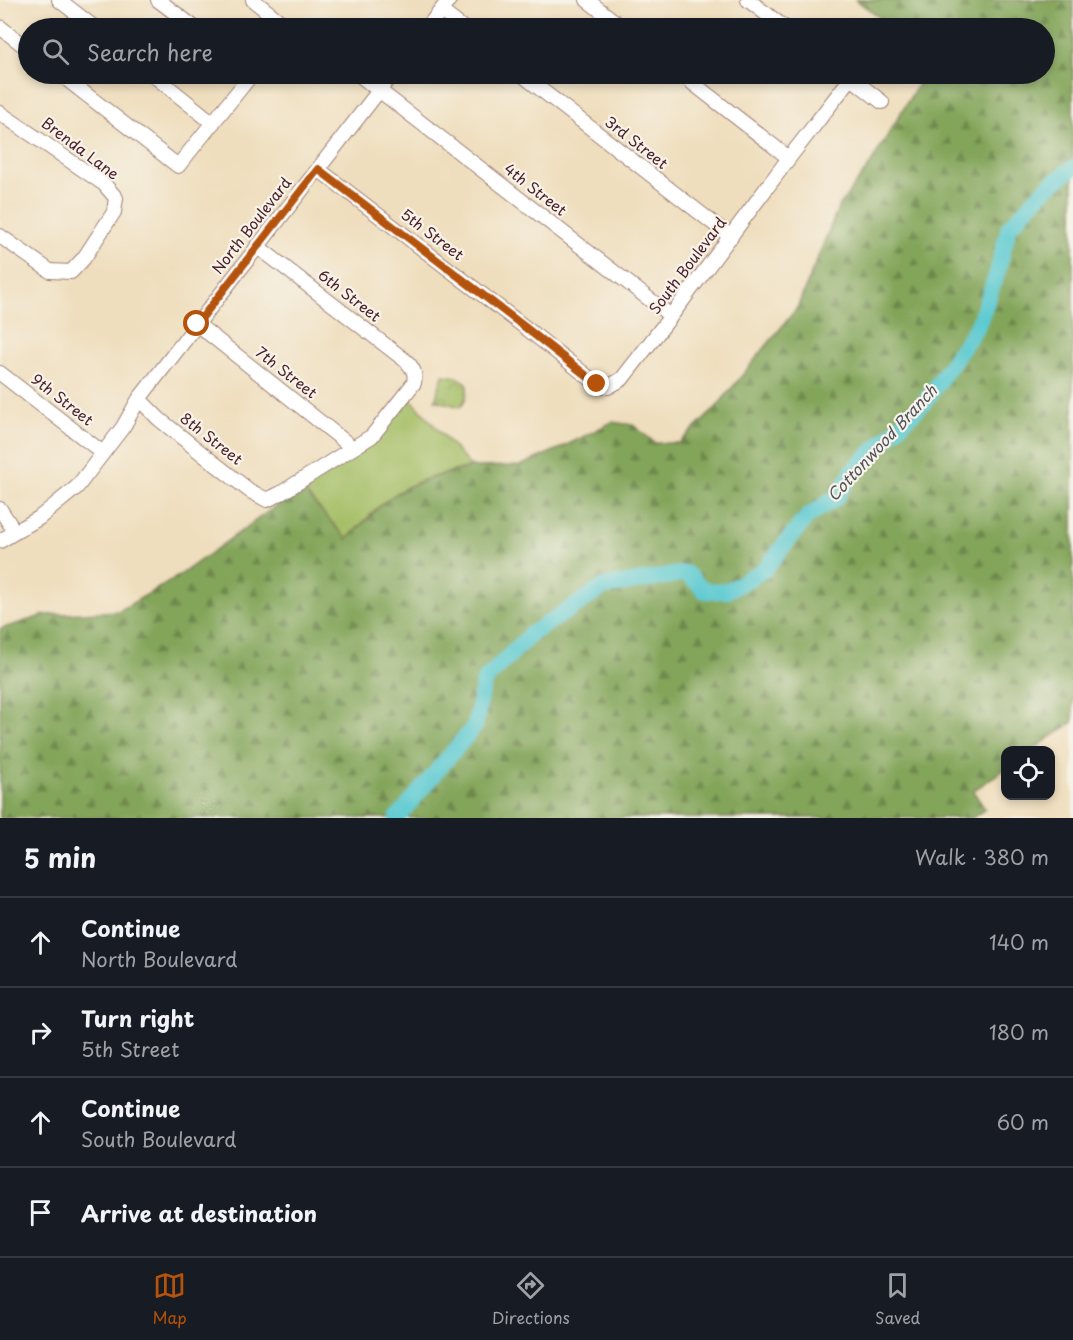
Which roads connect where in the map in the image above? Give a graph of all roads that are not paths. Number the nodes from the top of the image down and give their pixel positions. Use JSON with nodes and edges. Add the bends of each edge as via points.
{"nodes":[{"id":1,"x":59,"y":0,"type":"edge"},
{"id":2,"x":159,"y":0,"type":"edge"},
{"id":3,"x":253,"y":0,"type":"edge"},
{"id":4,"x":587,"y":0,"type":"edge"},
{"id":5,"x":748,"y":0,"type":"edge"},
{"id":6,"x":445,"y":5,"type":"edge"},
{"id":7,"x":82,"y":18,"type":"edge"},
{"id":8,"x":182,"y":18,"type":"edge"},
{"id":9,"x":275,"y":18,"type":"edge"},
{"id":10,"x":435,"y":18,"type":"edge"},
{"id":11,"x":456,"y":18,"type":"edge"},
{"id":12,"x":610,"y":18,"type":"edge"},
{"id":13,"x":772,"y":18,"type":"edge"},
{"id":14,"x":0,"y":27,"type":"edge"},
{"id":15,"x":18,"y":41,"type":"edge"},
{"id":16,"x":73,"y":84,"type":"edge"},
{"id":17,"x":164,"y":84,"type":"edge"},
{"id":18,"x":244,"y":84,"type":"edge"},
{"id":19,"x":373,"y":84,"type":"edge"},
{"id":20,"x":384,"y":84,"type":"edge"},
{"id":21,"x":534,"y":84,"type":"edge"},
{"id":22,"x":694,"y":84,"type":"edge"},
{"id":23,"x":842,"y":84,"type":"edge"},
{"id":24,"x":858,"y":84,"type":"edge"},
{"id":25,"x":380,"y":89,"type":"junction"},
{"id":26,"x":882,"y":102,"type":"dead end"},
{"id":27,"x":0,"y":113,"type":"edge"},
{"id":28,"x":213,"y":123,"type":"junction"},
{"id":29,"x":789,"y":158,"type":"junction"},
{"id":30,"x":318,"y":169,"type":"junction"},
{"id":31,"x":0,"y":236,"type":"edge"},
{"id":32,"x":731,"y":237,"type":"junction"},
{"id":33,"x":257,"y":246,"type":"junction"},
{"id":34,"x":671,"y":316,"type":"junction"},
{"id":35,"x":197,"y":324,"type":"junction"},
{"id":36,"x":526,"y":328,"type":"joint"},
{"id":37,"x":0,"y":373,"type":"edge"},
{"id":38,"x":139,"y":399,"type":"junction"},
{"id":39,"x":353,"y":448,"type":"junction"},
{"id":40,"x":104,"y":453,"type":"junction"},
{"id":41,"x":0,"y":509,"type":"edge"},
{"id":42,"x":15,"y":532,"type":"junction"},
{"id":43,"x":0,"y":541,"type":"edge"}],
"edges":[{"from":1,"to":7,"type":"street"},
{"from":2,"to":8,"type":"street"},
{"from":3,"to":9,"type":"street"},
{"from":4,"to":12,"type":"street"},
{"from":5,"to":13,"type":"street"},
{"from":6,"to":10,"type":"street"},
{"from":6,"to":11,"type":"street"},
{"from":14,"to":15,"type":"street"},
{"from":16,"to":28,"type":"street","via":[[178,166]]},
{"from":17,"to":28,"type":"street"},
{"from":18,"to":28,"type":"street"},
{"from":19,"to":25,"type":"street","name":"4th Street"},
{"from":20,"to":25,"type":"street","name":"North Boulevard"},
{"from":21,"to":32,"type":"street","name":"3rd Street"},
{"from":22,"to":29,"type":"street"},
{"from":23,"to":29,"type":"street","name":"South Boulevard"},
{"from":24,"to":26,"type":"street"},
{"from":25,"to":30,"type":"street","name":"North Boulevard"},
{"from":25,"to":34,"type":"street","name":"4th Street"},
{"from":27,"to":31,"type":"street","name":"Brenda Lane","via":[[104,184],[116,198],[114,212],[71,272],[50,271]]},
{"from":29,"to":32,"type":"street","name":"South Boulevard"},
{"from":30,"to":33,"type":"street","name":"North Boulevard"},
{"from":30,"to":36,"type":"street","name":"5th Street"},
{"from":32,"to":34,"type":"street","name":"South Boulevard"},
{"from":33,"to":35,"type":"street","name":"North Boulevard"},
{"from":33,"to":39,"type":"street","name":"6th Street","via":[[412,367],[414,383],[372,436]]},
{"from":34,"to":36,"type":"street","name":"South Boulevard","via":[[622,378],[608,387],[597,384]]},
{"from":35,"to":38,"type":"street","name":"North Boulevard"},
{"from":35,"to":39,"type":"street","name":"7th Street"},
{"from":37,"to":40,"type":"street","name":"9th Street"},
{"from":38,"to":39,"type":"street","name":"8th Street","via":[[205,456],[267,500]]},
{"from":38,"to":40,"type":"street","name":"North Boulevard"},
{"from":40,"to":42,"type":"street","name":"North Boulevard","via":[[77,487]]},
{"from":41,"to":42,"type":"street"},
{"from":42,"to":43,"type":"street","name":"North Boulevard"}]}
